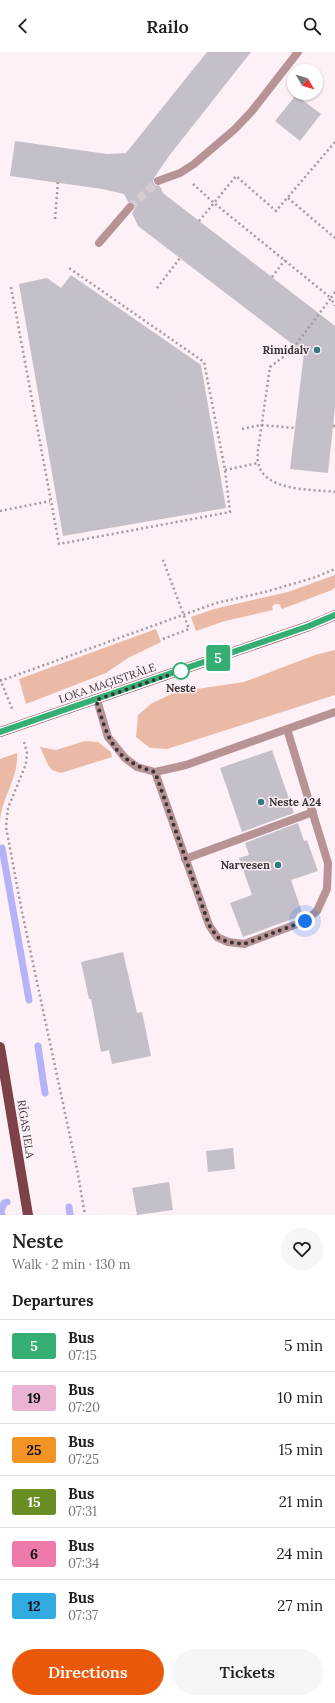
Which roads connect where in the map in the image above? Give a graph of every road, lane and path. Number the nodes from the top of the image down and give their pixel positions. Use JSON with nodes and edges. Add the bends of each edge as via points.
{"nodes":[{"id":1,"x":298,"y":52,"type":"edge"},
{"id":2,"x":335,"y":142,"type":"edge"},
{"id":3,"x":180,"y":173,"type":"junction"},
{"id":4,"x":58,"y":182,"type":"dead end"},
{"id":5,"x":158,"y":182,"type":"tunnel mouth"},
{"id":6,"x":288,"y":198,"type":"junction"},
{"id":7,"x":214,"y":203,"type":"junction"},
{"id":8,"x":130,"y":207,"type":"tunnel mouth"},
{"id":9,"x":55,"y":219,"type":"dead end"},
{"id":10,"x":199,"y":221,"type":"dead end"},
{"id":11,"x":335,"y":238,"type":"edge"},
{"id":12,"x":99,"y":243,"type":"dead end"},
{"id":13,"x":180,"y":258,"type":"dead end"},
{"id":14,"x":285,"y":260,"type":"junction"},
{"id":15,"x":69,"y":268,"type":"dead end"},
{"id":16,"x":272,"y":277,"type":"dead end"},
{"id":17,"x":11,"y":287,"type":"dead end"},
{"id":18,"x":157,"y":288,"type":"dead end"},
{"id":19,"x":335,"y":292,"type":"edge"},
{"id":20,"x":331,"y":298,"type":"junction"},
{"id":21,"x":335,"y":306,"type":"edge"},
{"id":22,"x":262,"y":425,"type":"junction"},
{"id":23,"x":295,"y":428,"type":"dead end"},
{"id":24,"x":242,"y":429,"type":"dead end"},
{"id":25,"x":258,"y":463,"type":"junction"},
{"id":26,"x":225,"y":470,"type":"junction"},
{"id":27,"x":335,"y":492,"type":"edge"},
{"id":28,"x":50,"y":501,"type":"junction"},
{"id":29,"x":0,"y":511,"type":"edge"},
{"id":30,"x":163,"y":560,"type":"dead end"},
{"id":31,"x":335,"y":569,"type":"edge"},
{"id":32,"x":183,"y":614,"type":"junction"},
{"id":33,"x":335,"y":616,"type":"edge"},
{"id":34,"x":163,"y":638,"type":"dead end"},
{"id":35,"x":0,"y":680,"type":"edge"},
{"id":36,"x":96,"y":700,"type":"junction"},
{"id":37,"x":335,"y":712,"type":"edge"},
{"id":38,"x":19,"y":726,"type":"junction"},
{"id":39,"x":287,"y":729,"type":"junction"},
{"id":40,"x":0,"y":732,"type":"edge"},
{"id":41,"x":155,"y":772,"type":"junction"},
{"id":42,"x":312,"y":812,"type":"junction"},
{"id":43,"x":185,"y":859,"type":"junction"},
{"id":44,"x":0,"y":1048,"type":"edge"},
{"id":45,"x":28,"y":1215,"type":"edge"},
{"id":46,"x":85,"y":1215,"type":"edge"}],
"edges":[{"from":1,"to":3,"type":"street","via":[[235,129]]},
{"from":2,"to":6,"type":"path"},
{"from":3,"to":5,"type":"street"},
{"from":3,"to":7,"type":"path"},
{"from":4,"to":9,"type":"path"},
{"from":6,"to":7,"type":"path","via":[[276,211],[236,176]]},
{"from":6,"to":11,"type":"path"},
{"from":7,"to":10,"type":"path"},
{"from":7,"to":14,"type":"path"},
{"from":8,"to":12,"type":"street"},
{"from":13,"to":18,"type":"path"},
{"from":14,"to":16,"type":"path"},
{"from":14,"to":20,"type":"path"},
{"from":15,"to":26,"type":"path","via":[[204,362]]},
{"from":17,"to":28,"type":"path"},
{"from":19,"to":20,"type":"path"},
{"from":20,"to":21,"type":"path"},
{"from":20,"to":22,"type":"path","via":[[291,351],[270,368]]},
{"from":22,"to":23,"type":"path"},
{"from":22,"to":24,"type":"path"},
{"from":22,"to":25,"type":"path"},
{"from":25,"to":26,"type":"path"},
{"from":25,"to":27,"type":"path","via":[[264,474],[276,485]]},
{"from":26,"to":28,"type":"path","via":[[230,512],[59,544]]},
{"from":28,"to":29,"type":"path"},
{"from":30,"to":32,"type":"path"},
{"from":31,"to":32,"type":"path","via":[[313,578]]},
{"from":32,"to":34,"type":"path","via":[[189,629]]},
{"from":32,"to":35,"type":"path"},
{"from":33,"to":36,"type":"main road","name":"LOKA MAĢISTRĀLE"},
{"from":35,"to":38,"type":"path"},
{"from":36,"to":38,"type":"main road","name":"LOKA MAĢISTRĀLE"},
{"from":36,"to":41,"type":"street","via":[[108,738],[125,758],[137,767]]},
{"from":37,"to":39,"type":"street"},
{"from":38,"to":40,"type":"main road","name":"LOKA MAĢISTRĀLE"},
{"from":38,"to":46,"type":"path","via":[[27,753],[26,764],[8,808],[6,827]]},
{"from":39,"to":41,"type":"street","via":[[186,765]]},
{"from":39,"to":42,"type":"street"},
{"from":41,"to":43,"type":"street"},
{"from":42,"to":43,"type":"street"},
{"from":42,"to":43,"type":"street","via":[[328,863],[327,889],[317,911],[305,921],[244,944],[228,942],[217,937],[209,925]]},
{"from":44,"to":45,"type":"main road","name":"RĪGAS IELA"}]}
